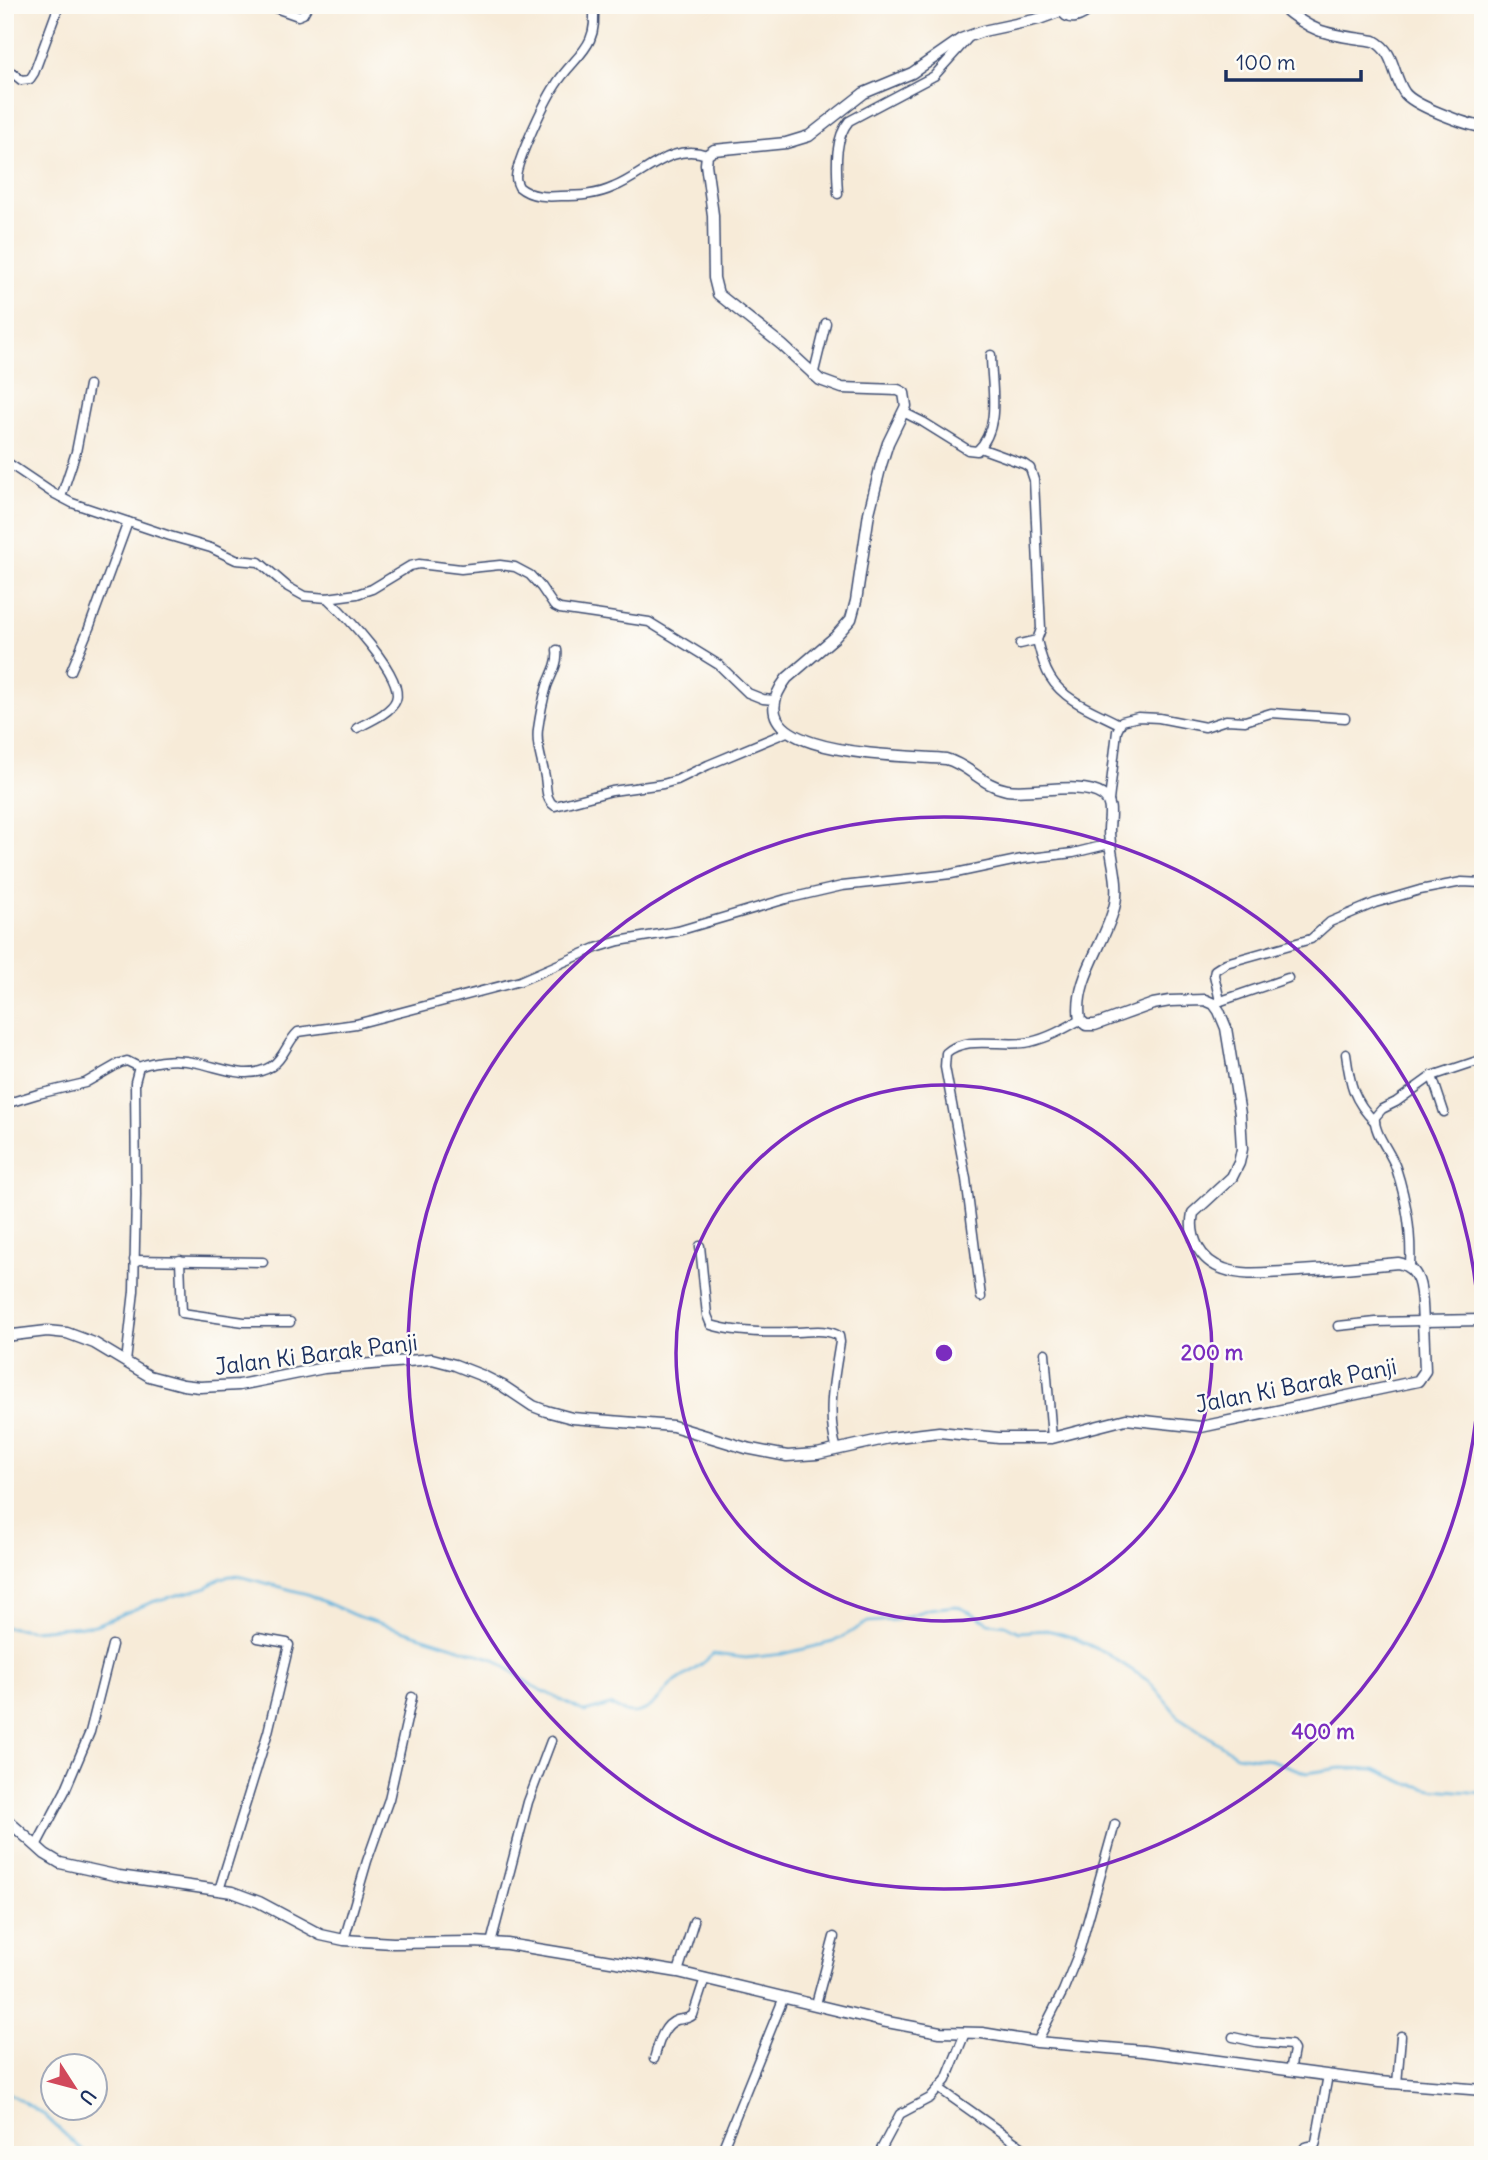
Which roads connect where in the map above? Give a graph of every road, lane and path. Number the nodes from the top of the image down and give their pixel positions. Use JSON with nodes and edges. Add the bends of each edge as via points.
{"nodes":[{"id":1,"x":59,"y":5,"type":"edge"},
{"id":2,"x":267,"y":5,"type":"edge"},
{"id":3,"x":308,"y":5,"type":"edge"},
{"id":4,"x":593,"y":5,"type":"edge"},
{"id":5,"x":1094,"y":5,"type":"edge"},
{"id":6,"x":1280,"y":5,"type":"edge"},
{"id":7,"x":1060,"y":8,"type":"edge"},
{"id":8,"x":971,"y":35,"type":"junction"},
{"id":9,"x":5,"y":67,"type":"edge"},
{"id":10,"x":1483,"y":127,"type":"edge"},
{"id":11,"x":708,"y":155,"type":"junction"},
{"id":12,"x":838,"y":194,"type":"dead end"},
{"id":13,"x":826,"y":323,"type":"dead end"},
{"id":14,"x":991,"y":355,"type":"dead end"},
{"id":15,"x":5,"y":376,"type":"edge"},
{"id":16,"x":813,"y":376,"type":"junction"},
{"id":17,"x":5,"y":385,"type":"edge"},
{"id":18,"x":89,"y":385,"type":"dead end"},
{"id":19,"x":903,"y":412,"type":"junction"},
{"id":20,"x":980,"y":448,"type":"junction"},
{"id":21,"x":5,"y":461,"type":"edge"},
{"id":22,"x":61,"y":497,"type":"junction"},
{"id":23,"x":128,"y":522,"type":"junction"},
{"id":24,"x":327,"y":598,"type":"junction"},
{"id":25,"x":1037,"y":640,"type":"junction"},
{"id":26,"x":1020,"y":645,"type":"dead end"},
{"id":27,"x":557,"y":650,"type":"dead end"},
{"id":28,"x":71,"y":671,"type":"dead end"},
{"id":29,"x":774,"y":700,"type":"junction"},
{"id":30,"x":1345,"y":718,"type":"dead end"},
{"id":31,"x":1119,"y":723,"type":"junction"},
{"id":32,"x":357,"y":729,"type":"dead end"},
{"id":33,"x":787,"y":732,"type":"junction"},
{"id":34,"x":1109,"y":801,"type":"junction"},
{"id":35,"x":1110,"y":844,"type":"junction"},
{"id":36,"x":1483,"y":883,"type":"edge"},
{"id":37,"x":1287,"y":978,"type":"dead end"},
{"id":38,"x":1217,"y":1003,"type":"junction"},
{"id":39,"x":1080,"y":1020,"type":"junction"},
{"id":40,"x":1346,"y":1054,"type":"dead end"},
{"id":41,"x":1483,"y":1059,"type":"edge"},
{"id":42,"x":139,"y":1067,"type":"junction"},
{"id":43,"x":1432,"y":1076,"type":"junction"},
{"id":44,"x":5,"y":1104,"type":"edge"},
{"id":45,"x":1444,"y":1112,"type":"dead end"},
{"id":46,"x":1374,"y":1122,"type":"junction"},
{"id":47,"x":700,"y":1246,"type":"dead end"},
{"id":48,"x":134,"y":1260,"type":"junction"},
{"id":49,"x":180,"y":1261,"type":"junction"},
{"id":50,"x":263,"y":1262,"type":"dead end"},
{"id":51,"x":1410,"y":1267,"type":"junction"},
{"id":52,"x":981,"y":1297,"type":"dead end"},
{"id":53,"x":1483,"y":1320,"type":"edge"},
{"id":54,"x":1423,"y":1321,"type":"junction"},
{"id":55,"x":290,"y":1322,"type":"dead end"},
{"id":56,"x":1338,"y":1326,"type":"dead end"},
{"id":57,"x":5,"y":1336,"type":"edge"},
{"id":58,"x":1045,"y":1353,"type":"dead end"},
{"id":59,"x":125,"y":1362,"type":"junction"},
{"id":60,"x":1052,"y":1438,"type":"junction"},
{"id":61,"x":836,"y":1450,"type":"junction"},
{"id":62,"x":258,"y":1638,"type":"dead end"},
{"id":63,"x":112,"y":1646,"type":"dead end"},
{"id":64,"x":412,"y":1697,"type":"dead end"},
{"id":65,"x":551,"y":1741,"type":"dead end"},
{"id":66,"x":5,"y":1818,"type":"edge"},
{"id":67,"x":1115,"y":1824,"type":"dead end"},
{"id":68,"x":36,"y":1846,"type":"junction"},
{"id":69,"x":219,"y":1890,"type":"junction"},
{"id":70,"x":694,"y":1922,"type":"dead end"},
{"id":71,"x":834,"y":1937,"type":"dead end"},
{"id":72,"x":344,"y":1940,"type":"junction"},
{"id":73,"x":491,"y":1943,"type":"junction"},
{"id":74,"x":678,"y":1972,"type":"junction"},
{"id":75,"x":705,"y":1978,"type":"junction"},
{"id":76,"x":784,"y":1997,"type":"junction"},
{"id":77,"x":816,"y":2004,"type":"junction"},
{"id":78,"x":965,"y":2033,"type":"junction"},
{"id":79,"x":1401,"y":2036,"type":"dead end"},
{"id":80,"x":1233,"y":2037,"type":"dead end"},
{"id":81,"x":1037,"y":2042,"type":"junction"},
{"id":82,"x":654,"y":2059,"type":"dead end"},
{"id":83,"x":1290,"y":2071,"type":"junction"},
{"id":84,"x":1328,"y":2076,"type":"junction"},
{"id":85,"x":1397,"y":2084,"type":"junction"},
{"id":86,"x":940,"y":2089,"type":"junction"},
{"id":87,"x":1483,"y":2090,"type":"edge"},
{"id":88,"x":720,"y":2155,"type":"edge"},
{"id":89,"x":878,"y":2155,"type":"edge"},
{"id":90,"x":1033,"y":2155,"type":"edge"},
{"id":91,"x":1299,"y":2155,"type":"edge"}],
"edges":[{"from":1,"to":9,"type":"street","via":[[30,79],[21,80]]},
{"from":2,"to":3,"type":"street","via":[[298,16]]},
{"from":4,"to":11,"type":"street","via":[[590,39],[538,117],[516,174],[519,187],[540,196],[601,192],[671,155],[697,151]]},
{"from":5,"to":7,"type":"street","via":[[1075,17]]},
{"from":6,"to":10,"type":"street","via":[[1319,32],[1381,45],[1410,99]]},
{"from":7,"to":8,"type":"street","via":[[1056,15]]},
{"from":8,"to":11,"type":"street","via":[[912,73],[864,93],[808,136],[786,143],[714,150]]},
{"from":8,"to":12,"type":"street","via":[[934,76],[849,121],[842,130],[837,157]]},
{"from":11,"to":16,"type":"street","via":[[718,294]]},
{"from":13,"to":16,"type":"street"},
{"from":14,"to":20,"type":"street","via":[[993,411],[988,437]]},
{"from":15,"to":17,"type":"street"},
{"from":16,"to":19,"type":"street","via":[[842,388],[898,390],[905,397]]},
{"from":18,"to":22,"type":"street","via":[[76,452]]},
{"from":19,"to":20,"type":"street","via":[[972,452]]},
{"from":19,"to":29,"type":"street","via":[[878,477],[851,619],[786,678]]},
{"from":20,"to":25,"type":"street","via":[[1024,464],[1032,473],[1041,629]]},
{"from":21,"to":22,"type":"street"},
{"from":22,"to":23,"type":"street"},
{"from":23,"to":24,"type":"street","via":[[236,560],[258,562],[298,593]]},
{"from":23,"to":28,"type":"street"},
{"from":24,"to":29,"type":"street","via":[[372,589],[414,565],[515,567],[537,581],[559,609],[649,622],[719,665],[748,693]]},
{"from":24,"to":32,"type":"street","via":[[357,627],[397,691],[391,707]]},
{"from":25,"to":26,"type":"street"},
{"from":25,"to":31,"type":"street","via":[[1057,685],[1081,706]]},
{"from":27,"to":33,"type":"street","via":[[538,740],[547,797],[555,806],[677,780]]},
{"from":29,"to":33,"type":"street"},
{"from":30,"to":31,"type":"street","via":[[1270,713],[1205,727],[1138,717]]},
{"from":31,"to":34,"type":"street"},
{"from":33,"to":34,"type":"street","via":[[848,752],[946,759],[1005,789],[1075,789],[1095,792]]},
{"from":34,"to":35,"type":"street"},
{"from":35,"to":39,"type":"street","via":[[1115,900],[1091,960],[1079,1003]]},
{"from":35,"to":42,"type":"street","via":[[951,874],[842,886],[678,931],[619,941],[520,981],[355,1024],[298,1032],[283,1056],[261,1071],[239,1073],[177,1060]]},
{"from":36,"to":38,"type":"street","via":[[1462,881],[1375,903],[1331,922],[1311,939],[1226,963],[1215,970]]},
{"from":37,"to":38,"type":"street"},
{"from":38,"to":39,"type":"street","via":[[1170,1001],[1095,1025]]},
{"from":38,"to":51,"type":"street","via":[[1226,1028],[1242,1149],[1232,1177],[1193,1213],[1198,1251],[1217,1266],[1239,1273],[1398,1263]]},
{"from":39,"to":52,"type":"street","via":[[1030,1043],[969,1042],[946,1053]]},
{"from":40,"to":46,"type":"street","via":[[1356,1098]]},
{"from":41,"to":43,"type":"street"},
{"from":42,"to":44,"type":"street","via":[[127,1061],[85,1083]]},
{"from":42,"to":48,"type":"street","via":[[135,1082]]},
{"from":43,"to":45,"type":"street"},
{"from":43,"to":46,"type":"street","via":[[1377,1113]]},
{"from":46,"to":51,"type":"street","via":[[1401,1188],[1412,1237]]},
{"from":47,"to":61,"type":"street","via":[[711,1325],[839,1336],[830,1415]]},
{"from":48,"to":49,"type":"street"},
{"from":48,"to":59,"type":"street"},
{"from":49,"to":50,"type":"street"},
{"from":49,"to":55,"type":"street","via":[[182,1313],[244,1322]]},
{"from":51,"to":54,"type":"street","via":[[1419,1280]]},
{"from":53,"to":54,"type":"street"},
{"from":54,"to":56,"type":"street"},
{"from":54,"to":60,"type":"street","name":"Jalan Ki Barak Panji","via":[[1424,1371],[1418,1381],[1201,1427],[1126,1419]]},
{"from":57,"to":59,"type":"street","name":"Jalan Ki Barak Panji","via":[[67,1333]]},
{"from":58,"to":60,"type":"street"},
{"from":59,"to":61,"type":"street","name":"Jalan Ki Barak Panji","via":[[162,1380],[218,1387],[324,1368],[432,1359],[483,1376],[533,1406],[572,1418],[673,1426],[787,1456]]},
{"from":60,"to":61,"type":"street","name":"Jalan Ki Barak Panji","via":[[939,1432]]},
{"from":62,"to":69,"type":"street","via":[[289,1645],[271,1724]]},
{"from":63,"to":68,"type":"street","via":[[90,1732]]},
{"from":64,"to":72,"type":"street","via":[[389,1799]]},
{"from":65,"to":73,"type":"street","via":[[528,1802]]},
{"from":66,"to":68,"type":"street"},
{"from":67,"to":81,"type":"street","via":[[1079,1952]]},
{"from":68,"to":69,"type":"street","via":[[60,1863],[91,1871]]},
{"from":69,"to":72,"type":"street","via":[[259,1902],[321,1935]]},
{"from":70,"to":74,"type":"street"},
{"from":71,"to":77,"type":"street"},
{"from":72,"to":73,"type":"street"},
{"from":73,"to":74,"type":"street"},
{"from":74,"to":75,"type":"street"},
{"from":75,"to":76,"type":"street"},
{"from":75,"to":82,"type":"street","via":[[693,2015],[668,2027]]},
{"from":76,"to":77,"type":"street"},
{"from":76,"to":88,"type":"street"},
{"from":77,"to":78,"type":"street","via":[[940,2032]]},
{"from":78,"to":81,"type":"street"},
{"from":78,"to":86,"type":"street"},
{"from":79,"to":85,"type":"street"},
{"from":80,"to":83,"type":"street","via":[[1291,2045]]},
{"from":81,"to":83,"type":"street"},
{"from":83,"to":84,"type":"street"},
{"from":84,"to":85,"type":"street"},
{"from":84,"to":91,"type":"street","via":[[1316,2143]]},
{"from":85,"to":87,"type":"street"},
{"from":86,"to":89,"type":"street","via":[[900,2114]]},
{"from":86,"to":90,"type":"street"}]}
